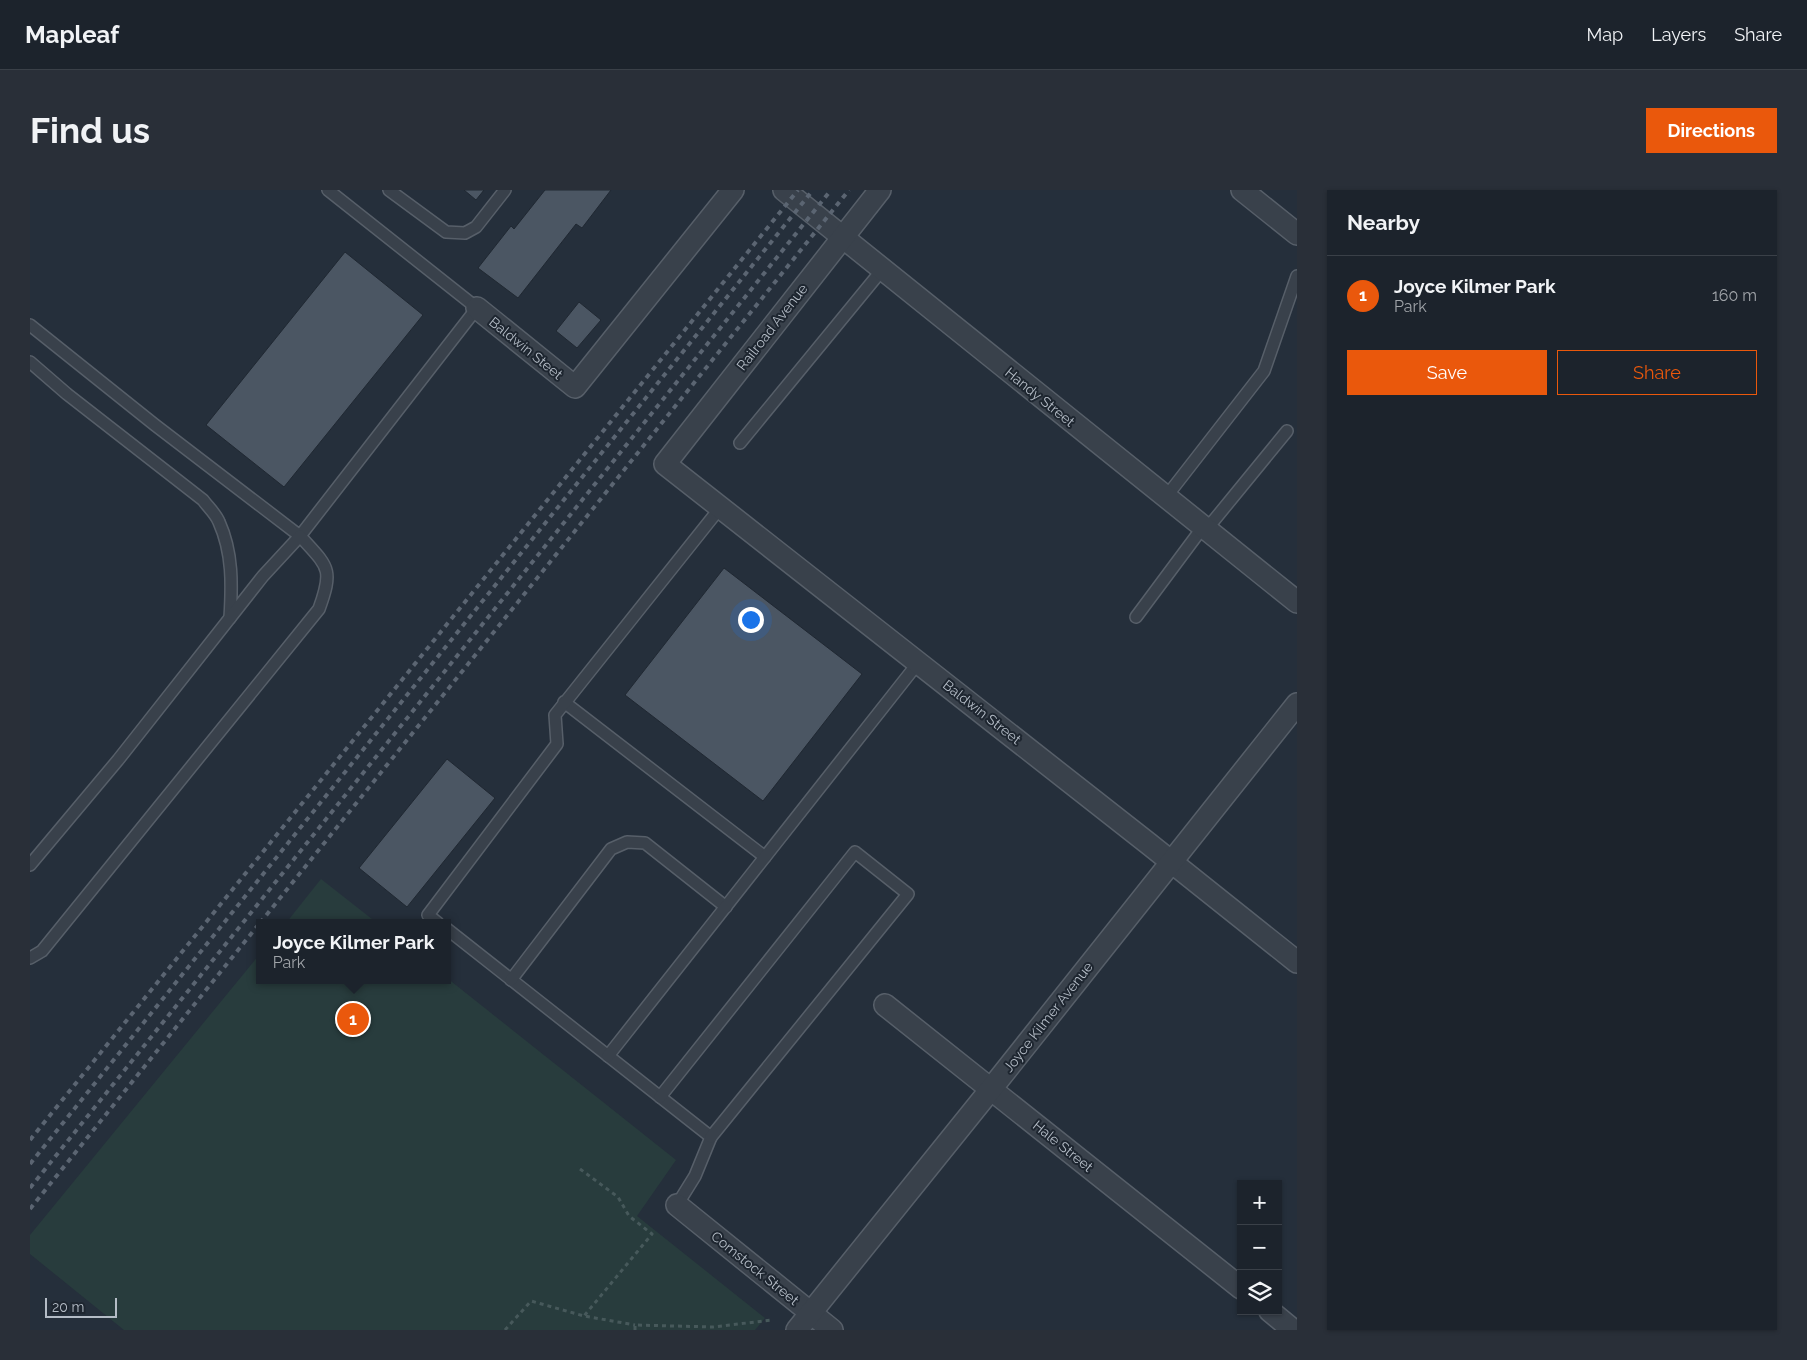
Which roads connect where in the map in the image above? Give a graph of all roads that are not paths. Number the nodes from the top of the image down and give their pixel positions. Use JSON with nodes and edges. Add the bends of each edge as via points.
{"nodes":[{"id":1,"x":328,"y":190,"type":"edge"},
{"id":2,"x":389,"y":190,"type":"edge"},
{"id":3,"x":505,"y":190,"type":"edge"},
{"id":4,"x":733,"y":190,"type":"edge"},
{"id":5,"x":784,"y":190,"type":"edge"},
{"id":6,"x":880,"y":190,"type":"edge"},
{"id":7,"x":1242,"y":190,"type":"edge"},
{"id":8,"x":1297,"y":234,"type":"edge"},
{"id":9,"x":842,"y":237,"type":"junction"},
{"id":10,"x":882,"y":270,"type":"junction"},
{"id":11,"x":1297,"y":276,"type":"edge"},
{"id":12,"x":477,"y":308,"type":"junction"},
{"id":13,"x":30,"y":325,"type":"edge"},
{"id":14,"x":30,"y":362,"type":"edge"},
{"id":15,"x":1287,"y":431,"type":"dead end"},
{"id":16,"x":740,"y":443,"type":"dead end"},
{"id":17,"x":665,"y":464,"type":"joint"},
{"id":18,"x":1166,"y":497,"type":"junction"},
{"id":19,"x":720,"y":508,"type":"junction"},
{"id":20,"x":1205,"y":528,"type":"junction"},
{"id":21,"x":300,"y":536,"type":"junction"},
{"id":22,"x":1297,"y":602,"type":"edge"},
{"id":23,"x":1136,"y":616,"type":"dead end"},
{"id":24,"x":230,"y":618,"type":"junction"},
{"id":25,"x":918,"y":663,"type":"junction"},
{"id":26,"x":564,"y":702,"type":"junction"},
{"id":27,"x":1297,"y":704,"type":"edge"},
{"id":28,"x":765,"y":857,"type":"junction"},
{"id":29,"x":1171,"y":861,"type":"junction"},
{"id":30,"x":30,"y":865,"type":"edge"},
{"id":31,"x":726,"y":907,"type":"junction"},
{"id":32,"x":433,"y":919,"type":"edge"},
{"id":33,"x":451,"y":932,"type":"edge"},
{"id":34,"x":30,"y":958,"type":"edge"},
{"id":35,"x":1297,"y":962,"type":"edge"},
{"id":36,"x":511,"y":980,"type":"junction"},
{"id":37,"x":885,"y":1005,"type":"dead end"},
{"id":38,"x":608,"y":1056,"type":"junction"},
{"id":39,"x":991,"y":1089,"type":"junction"},
{"id":40,"x":660,"y":1097,"type":"junction"},
{"id":41,"x":711,"y":1137,"type":"junction"},
{"id":42,"x":677,"y":1205,"type":"joint"},
{"id":43,"x":1237,"y":1285,"type":"edge"},
{"id":44,"x":811,"y":1313,"type":"junction"},
{"id":45,"x":1275,"y":1315,"type":"edge"},
{"id":46,"x":797,"y":1330,"type":"edge"},
{"id":47,"x":832,"y":1330,"type":"edge"},
{"id":48,"x":1293,"y":1330,"type":"edge"}],
"edges":[{"from":1,"to":12,"type":"lane"},
{"from":2,"to":3,"type":"lane","via":[[446,232],[465,233],[476,227]]},
{"from":4,"to":12,"type":"street","name":"Baldwin Steet","via":[[575,388]]},
{"from":5,"to":9,"type":"street","name":"Handy Street"},
{"from":6,"to":9,"type":"street","name":"Railroad Avenue"},
{"from":7,"to":8,"type":"street"},
{"from":9,"to":10,"type":"street","name":"Handy Street"},
{"from":9,"to":17,"type":"street","name":"Railroad Avenue"},
{"from":10,"to":16,"type":"lane"},
{"from":10,"to":18,"type":"street","name":"Handy Street"},
{"from":11,"to":18,"type":"lane","via":[[1264,371]]},
{"from":12,"to":21,"type":"lane"},
{"from":13,"to":21,"type":"lane"},
{"from":14,"to":24,"type":"lane","via":[[203,500],[219,521],[231,563]]},
{"from":15,"to":20,"type":"lane"},
{"from":17,"to":19,"type":"street","name":"Baldwin Street"},
{"from":18,"to":20,"type":"street","name":"Handy Street"},
{"from":19,"to":25,"type":"street","name":"Baldwin Street"},
{"from":19,"to":26,"type":"lane"},
{"from":20,"to":22,"type":"street","name":"Handy Street"},
{"from":20,"to":23,"type":"lane"},
{"from":21,"to":24,"type":"lane"},
{"from":21,"to":34,"type":"lane","via":[[326,564],[328,584],[319,609],[42,951]]},
{"from":24,"to":30,"type":"lane"},
{"from":25,"to":28,"type":"lane"},
{"from":25,"to":29,"type":"street","name":"Baldwin Street"},
{"from":26,"to":28,"type":"lane"},
{"from":26,"to":32,"type":"lane","via":[[555,715],[557,744],[428,915]]},
{"from":27,"to":29,"type":"street","name":"Joyce Kilmer Avenue"},
{"from":28,"to":31,"type":"lane"},
{"from":29,"to":35,"type":"street","name":"Baldwin Street"},
{"from":29,"to":39,"type":"street","name":"Joyce Kilmer Avenue"},
{"from":31,"to":36,"type":"lane","via":[[645,843],[627,842],[611,849]]},
{"from":31,"to":38,"type":"lane"},
{"from":33,"to":36,"type":"lane"},
{"from":36,"to":38,"type":"lane"},
{"from":37,"to":39,"type":"street","name":"Hale Street"},
{"from":38,"to":40,"type":"lane"},
{"from":39,"to":43,"type":"street","name":"Hale Street"},
{"from":39,"to":44,"type":"street","name":"Joyce Kilmer Avenue"},
{"from":40,"to":41,"type":"lane"},
{"from":40,"to":41,"type":"lane","via":[[855,852],[878,870],[908,894]]},
{"from":41,"to":42,"type":"lane","via":[[695,1176]]},
{"from":42,"to":44,"type":"street","name":"Comstock Street"},
{"from":44,"to":46,"type":"street","name":"Joyce Kilmer Avenue"},
{"from":44,"to":47,"type":"street","name":"Comstock Street"},
{"from":45,"to":48,"type":"street"}]}
